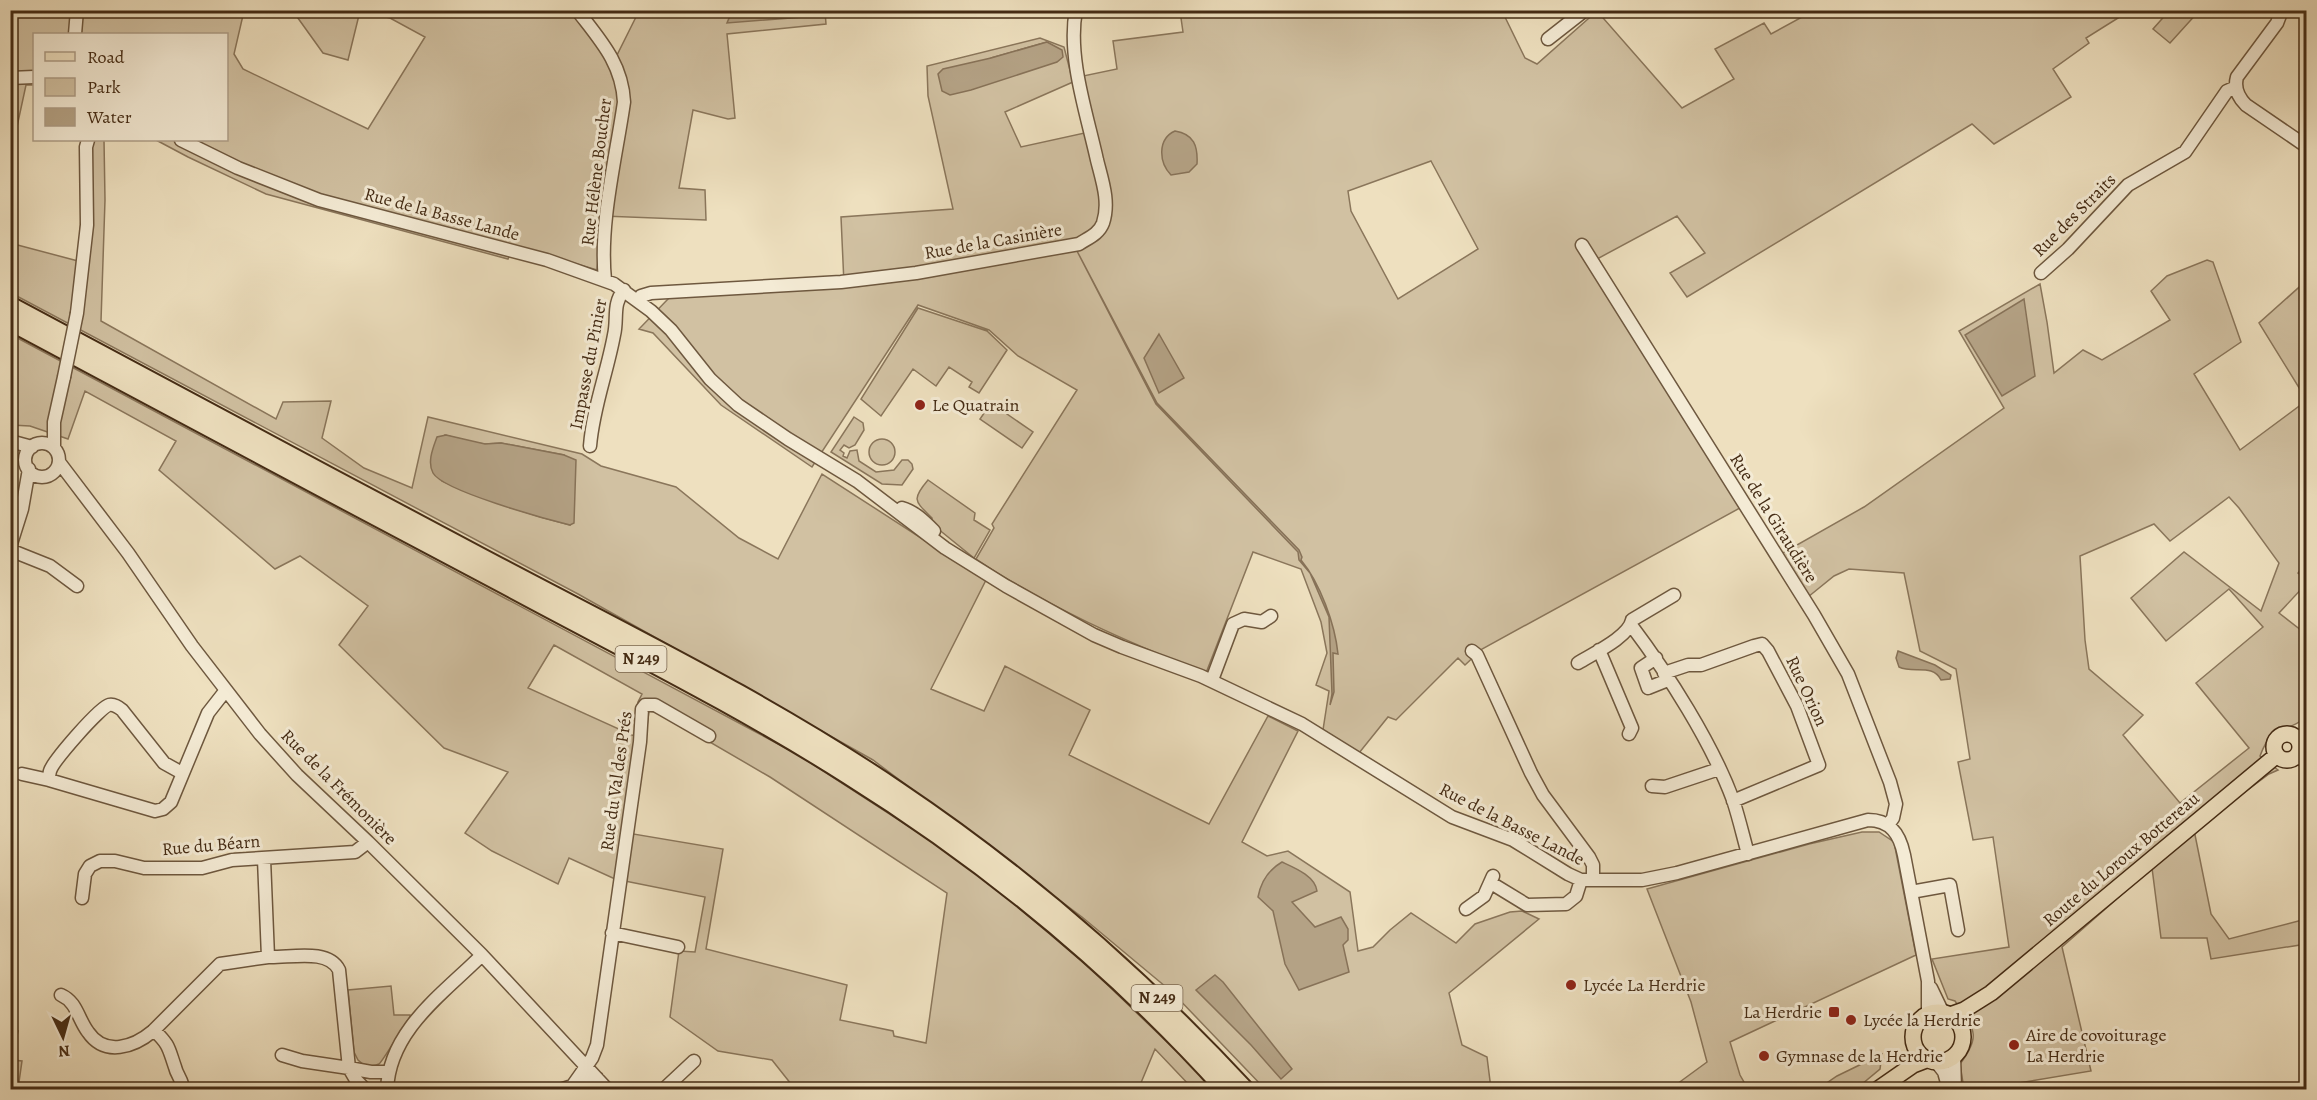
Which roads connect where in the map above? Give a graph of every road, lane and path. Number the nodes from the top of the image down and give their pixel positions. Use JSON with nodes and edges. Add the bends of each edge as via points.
{"nodes":[{"id":1,"x":77,"y":10,"type":"edge"},
{"id":2,"x":577,"y":10,"type":"edge"},
{"id":3,"x":1076,"y":10,"type":"edge"},
{"id":4,"x":1585,"y":10,"type":"edge"},
{"id":5,"x":2282,"y":10,"type":"edge"},
{"id":6,"x":75,"y":33,"type":"edge"},
{"id":7,"x":1548,"y":39,"type":"dead end"},
{"id":8,"x":33,"y":77,"type":"edge"},
{"id":9,"x":10,"y":78,"type":"edge"},
{"id":10,"x":2236,"y":87,"type":"junction"},
{"id":11,"x":88,"y":141,"type":"edge"},
{"id":12,"x":183,"y":141,"type":"edge"},
{"id":13,"x":2307,"y":146,"type":"edge"},
{"id":14,"x":1582,"y":245,"type":"dead end"},
{"id":15,"x":2041,"y":273,"type":"dead end"},
{"id":16,"x":605,"y":280,"type":"junction"},
{"id":17,"x":624,"y":290,"type":"junction"},
{"id":18,"x":665,"y":294,"type":"junction"},
{"id":19,"x":638,"y":300,"type":"junction"},
{"id":20,"x":10,"y":305,"type":"edge"},
{"id":21,"x":651,"y":310,"type":"junction"},
{"id":22,"x":10,"y":322,"type":"edge"},
{"id":23,"x":54,"y":422,"type":"junction"},
{"id":24,"x":13,"y":442,"type":"edge"},
{"id":25,"x":36,"y":445,"type":"junction"},
{"id":26,"x":590,"y":446,"type":"dead end"},
{"id":27,"x":54,"y":448,"type":"junction"},
{"id":28,"x":59,"y":462,"type":"junction"},
{"id":29,"x":36,"y":470,"type":"junction"},
{"id":30,"x":76,"y":484,"type":"junction"},
{"id":31,"x":10,"y":549,"type":"edge"},
{"id":32,"x":77,"y":586,"type":"dead end"},
{"id":33,"x":1674,"y":595,"type":"dead end"},
{"id":34,"x":1271,"y":616,"type":"dead end"},
{"id":35,"x":1631,"y":625,"type":"junction"},
{"id":36,"x":1599,"y":650,"type":"junction"},
{"id":37,"x":1472,"y":651,"type":"dead end"},
{"id":38,"x":1656,"y":658,"type":"junction"},
{"id":39,"x":1578,"y":663,"type":"dead end"},
{"id":40,"x":1666,"y":677,"type":"junction"},
{"id":41,"x":1212,"y":681,"type":"junction"},
{"id":42,"x":226,"y":690,"type":"junction"},
{"id":43,"x":1629,"y":734,"type":"dead end"},
{"id":44,"x":2301,"y":734,"type":"edge"},
{"id":45,"x":709,"y":736,"type":"dead end"},
{"id":46,"x":2277,"y":755,"type":"junction"},
{"id":47,"x":2301,"y":758,"type":"edge"},
{"id":48,"x":1719,"y":769,"type":"junction"},
{"id":49,"x":182,"y":773,"type":"junction"},
{"id":50,"x":22,"y":774,"type":"dead end"},
{"id":51,"x":49,"y":780,"type":"junction"},
{"id":52,"x":1652,"y":786,"type":"dead end"},
{"id":53,"x":1733,"y":801,"type":"junction"},
{"id":54,"x":1888,"y":825,"type":"junction"},
{"id":55,"x":368,"y":842,"type":"junction"},
{"id":56,"x":1748,"y":854,"type":"junction"},
{"id":57,"x":264,"y":859,"type":"junction"},
{"id":58,"x":1587,"y":880,"type":"junction"},
{"id":59,"x":1911,"y":892,"type":"junction"},
{"id":60,"x":82,"y":898,"type":"dead end"},
{"id":61,"x":1466,"y":909,"type":"dead end"},
{"id":62,"x":1958,"y":930,"type":"dead end"},
{"id":63,"x":612,"y":933,"type":"junction"},
{"id":64,"x":678,"y":947,"type":"dead end"},
{"id":65,"x":482,"y":955,"type":"junction"},
{"id":66,"x":268,"y":957,"type":"junction"},
{"id":67,"x":1928,"y":981,"type":"junction"},
{"id":68,"x":1991,"y":993,"type":"junction"},
{"id":69,"x":61,"y":995,"type":"dead end"},
{"id":70,"x":1947,"y":1014,"type":"junction"},
{"id":71,"x":1926,"y":1015,"type":"junction"},
{"id":72,"x":154,"y":1030,"type":"junction"},
{"id":73,"x":1962,"y":1032,"type":"junction"},
{"id":74,"x":1913,"y":1044,"type":"junction"},
{"id":75,"x":282,"y":1055,"type":"dead end"},
{"id":76,"x":1954,"y":1056,"type":"junction"},
{"id":77,"x":694,"y":1061,"type":"dead end"},
{"id":78,"x":1931,"y":1061,"type":"junction"},
{"id":79,"x":585,"y":1065,"type":"junction"},
{"id":80,"x":349,"y":1068,"type":"junction"},
{"id":81,"x":387,"y":1072,"type":"junction"},
{"id":82,"x":597,"y":1078,"type":"junction"},
{"id":83,"x":573,"y":1085,"type":"junction"},
{"id":84,"x":667,"y":1088,"type":"edge"},
{"id":85,"x":1880,"y":1088,"type":"edge"},
{"id":86,"x":183,"y":1089,"type":"edge"},
{"id":87,"x":366,"y":1089,"type":"edge"},
{"id":88,"x":387,"y":1089,"type":"edge"},
{"id":89,"x":560,"y":1089,"type":"edge"},
{"id":90,"x":608,"y":1089,"type":"edge"},
{"id":91,"x":1226,"y":1089,"type":"edge"},
{"id":92,"x":1246,"y":1089,"type":"edge"},
{"id":93,"x":1949,"y":1089,"type":"edge"},
{"id":94,"x":1955,"y":1089,"type":"edge"}],
"edges":[{"from":1,"to":6,"type":"street"},
{"from":2,"to":16,"type":"street","name":"Rue Hélène Boucher","via":[[605,47],[624,86],[606,225]]},
{"from":3,"to":18,"type":"street","name":"Rue de la Casinière","via":[[1076,64],[1106,196],[1103,223],[1096,234],[1079,244],[916,273]]},
{"from":4,"to":7,"type":"street"},
{"from":5,"to":10,"type":"street","name":"Rue des Straits","via":[[2277,23],[2237,77]]},
{"from":8,"to":9,"type":"street"},
{"from":10,"to":13,"type":"street","via":[[2246,105]]},
{"from":10,"to":15,"type":"street","name":"Rue des Straits","via":[[2227,91],[2185,152],[2128,185]]},
{"from":11,"to":23,"type":"street","bridge":true,"via":[[87,225],[77,313]]},
{"from":12,"to":16,"type":"street","name":"Rue de la Basse Lande","via":[[319,200],[547,260]]},
{"from":14,"to":54,"type":"street","name":"Rue de la Giraudière","via":[[1848,674],[1896,804]]},
{"from":16,"to":17,"type":"street","name":"Rue de la Basse Lande"},
{"from":17,"to":19,"type":"street","name":"Rue de la Basse Lande"},
{"from":17,"to":26,"type":"street","name":"Impasse du Pinier","via":[[617,301],[615,334],[595,408]]},
{"from":18,"to":19,"type":"street","name":"Rue de la Casinière","via":[[647,294]]},
{"from":18,"to":21,"type":"street"},
{"from":19,"to":21,"type":"street","name":"Rue de la Basse Lande"},
{"from":20,"to":92,"type":"highway","number":"N 249","via":[[720,684],[859,765],[962,835],[1062,914],[1162,1004]]},
{"from":21,"to":41,"type":"street","name":"Rue de la Basse Lande","via":[[710,379],[738,405],[892,506],[907,509],[971,563],[1094,634]]},
{"from":22,"to":91,"type":"highway","number":"N 249","via":[[715,698],[844,773],[936,835],[1036,911],[1130,994]]},
{"from":23,"to":25,"type":"street"},
{"from":23,"to":27,"type":"street","name":"Rue de la Frémonière"},
{"from":24,"to":25,"type":"street"},
{"from":24,"to":29,"type":"street"},
{"from":25,"to":27,"type":"street"},
{"from":25,"to":29,"type":"street"},
{"from":27,"to":28,"type":"street","name":"Rue de la Frémonière"},
{"from":28,"to":29,"type":"street","via":[[55,471]]},
{"from":28,"to":30,"type":"street","name":"Rue de la Frémonière"},
{"from":29,"to":30,"type":"street"},
{"from":29,"to":31,"type":"street"},
{"from":30,"to":42,"type":"street","name":"Rue de la Frémonière"},
{"from":31,"to":32,"type":"street","via":[[50,566]]},
{"from":33,"to":35,"type":"street","via":[[1632,620]]},
{"from":34,"to":41,"type":"street","via":[[1262,622],[1244,619],[1233,624]]},
{"from":35,"to":36,"type":"street"},
{"from":35,"to":38,"type":"street"},
{"from":36,"to":39,"type":"street"},
{"from":36,"to":43,"type":"street","via":[[1632,728]]},
{"from":37,"to":58,"type":"street","via":[[1543,795],[1589,857],[1593,865]]},
{"from":38,"to":40,"type":"street"},
{"from":38,"to":40,"type":"street","via":[[1641,668],[1648,688]]},
{"from":40,"to":48,"type":"street"},
{"from":40,"to":53,"type":"street","name":"Rue Orion","via":[[1688,665],[1701,665],[1754,646],[1762,645],[1768,651],[1797,705],[1819,765]]},
{"from":41,"to":58,"type":"street","name":"Rue de la Basse Lande","via":[[1302,724],[1452,817],[1513,840],[1568,874]]},
{"from":42,"to":49,"type":"street","via":[[208,713]]},
{"from":42,"to":55,"type":"street","name":"Rue de la Frémonière","via":[[297,775]]},
{"from":44,"to":46,"type":"main road","name":"Route du Loroux Bottereau","via":[[2280,736],[2275,743]]},
{"from":44,"to":47,"type":"main road"},
{"from":45,"to":63,"type":"street","name":"Rue du Val des Prés","via":[[655,705],[642,709]]},
{"from":46,"to":47,"type":"main road","via":[[2286,760]]},
{"from":46,"to":68,"type":"main road","name":"Route du Loroux Bottereau"},
{"from":48,"to":52,"type":"street","via":[[1665,787]]},
{"from":48,"to":53,"type":"street"},
{"from":49,"to":51,"type":"street","via":[[171,802],[155,811]]},
{"from":49,"to":51,"type":"street","via":[[164,763],[118,706],[109,705],[101,709],[50,769]]},
{"from":50,"to":51,"type":"street"},
{"from":53,"to":56,"type":"street"},
{"from":54,"to":56,"type":"street","name":"Rue de la Basse Lande","via":[[1868,820]]},
{"from":54,"to":59,"type":"street","via":[[1901,841]]},
{"from":55,"to":57,"type":"street","name":"Rue du Béarn","via":[[355,852]]},
{"from":55,"to":65,"type":"street","name":"Rue de la Frémonière"},
{"from":56,"to":58,"type":"street","name":"Rue de la Basse Lande","via":[[1642,880]]},
{"from":57,"to":60,"type":"street","name":"Rue du Béarn","via":[[232,860],[202,868],[144,868],[100,861],[85,874]]},
{"from":57,"to":66,"type":"street"},
{"from":58,"to":61,"type":"street","via":[[1566,904],[1527,905],[1492,880],[1478,901]]},
{"from":59,"to":62,"type":"street","via":[[1950,885]]},
{"from":59,"to":67,"type":"street"},
{"from":63,"to":64,"type":"street"},
{"from":63,"to":79,"type":"street","name":"Rue du Val des Prés","via":[[595,1053]]},
{"from":65,"to":79,"type":"street","name":"Rue de la Frémonière"},
{"from":65,"to":81,"type":"street","via":[[407,1031]]},
{"from":66,"to":72,"type":"street","via":[[220,964]]},
{"from":66,"to":80,"type":"street","via":[[317,956],[335,962]]},
{"from":67,"to":70,"type":"street"},
{"from":67,"to":71,"type":"street"},
{"from":68,"to":70,"type":"main road","name":"Route du Loroux Bottereau","via":[[1964,1010]]},
{"from":68,"to":73,"type":"main road","name":"Route du Loroux Bottereau"},
{"from":69,"to":72,"type":"street","via":[[79,1012],[88,1034],[102,1044],[132,1046]]},
{"from":70,"to":71,"type":"main road"},
{"from":70,"to":73,"type":"main road"},
{"from":71,"to":74,"type":"main road","via":[[1916,1024]]},
{"from":72,"to":86,"type":"street","via":[[169,1045]]},
{"from":73,"to":76,"type":"main road","via":[[1962,1045]]},
{"from":74,"to":78,"type":"main road","via":[[1920,1056]]},
{"from":74,"to":85,"type":"main road"},
{"from":75,"to":80,"type":"street"},
{"from":76,"to":78,"type":"main road"},
{"from":76,"to":94,"type":"street"},
{"from":77,"to":84,"type":"street"},
{"from":78,"to":85,"type":"main road","via":[[1913,1065]]},
{"from":78,"to":93,"type":"street","via":[[1944,1072]]},
{"from":79,"to":82,"type":"street","name":"Rue de la Frémonière"},
{"from":79,"to":83,"type":"street","name":"Rue du Val des Prés"},
{"from":80,"to":81,"type":"street"},
{"from":80,"to":87,"type":"street"},
{"from":81,"to":88,"type":"street"},
{"from":82,"to":83,"type":"street"},
{"from":82,"to":90,"type":"street","name":"Rue de la Frémonière"},
{"from":83,"to":89,"type":"street"}]}
